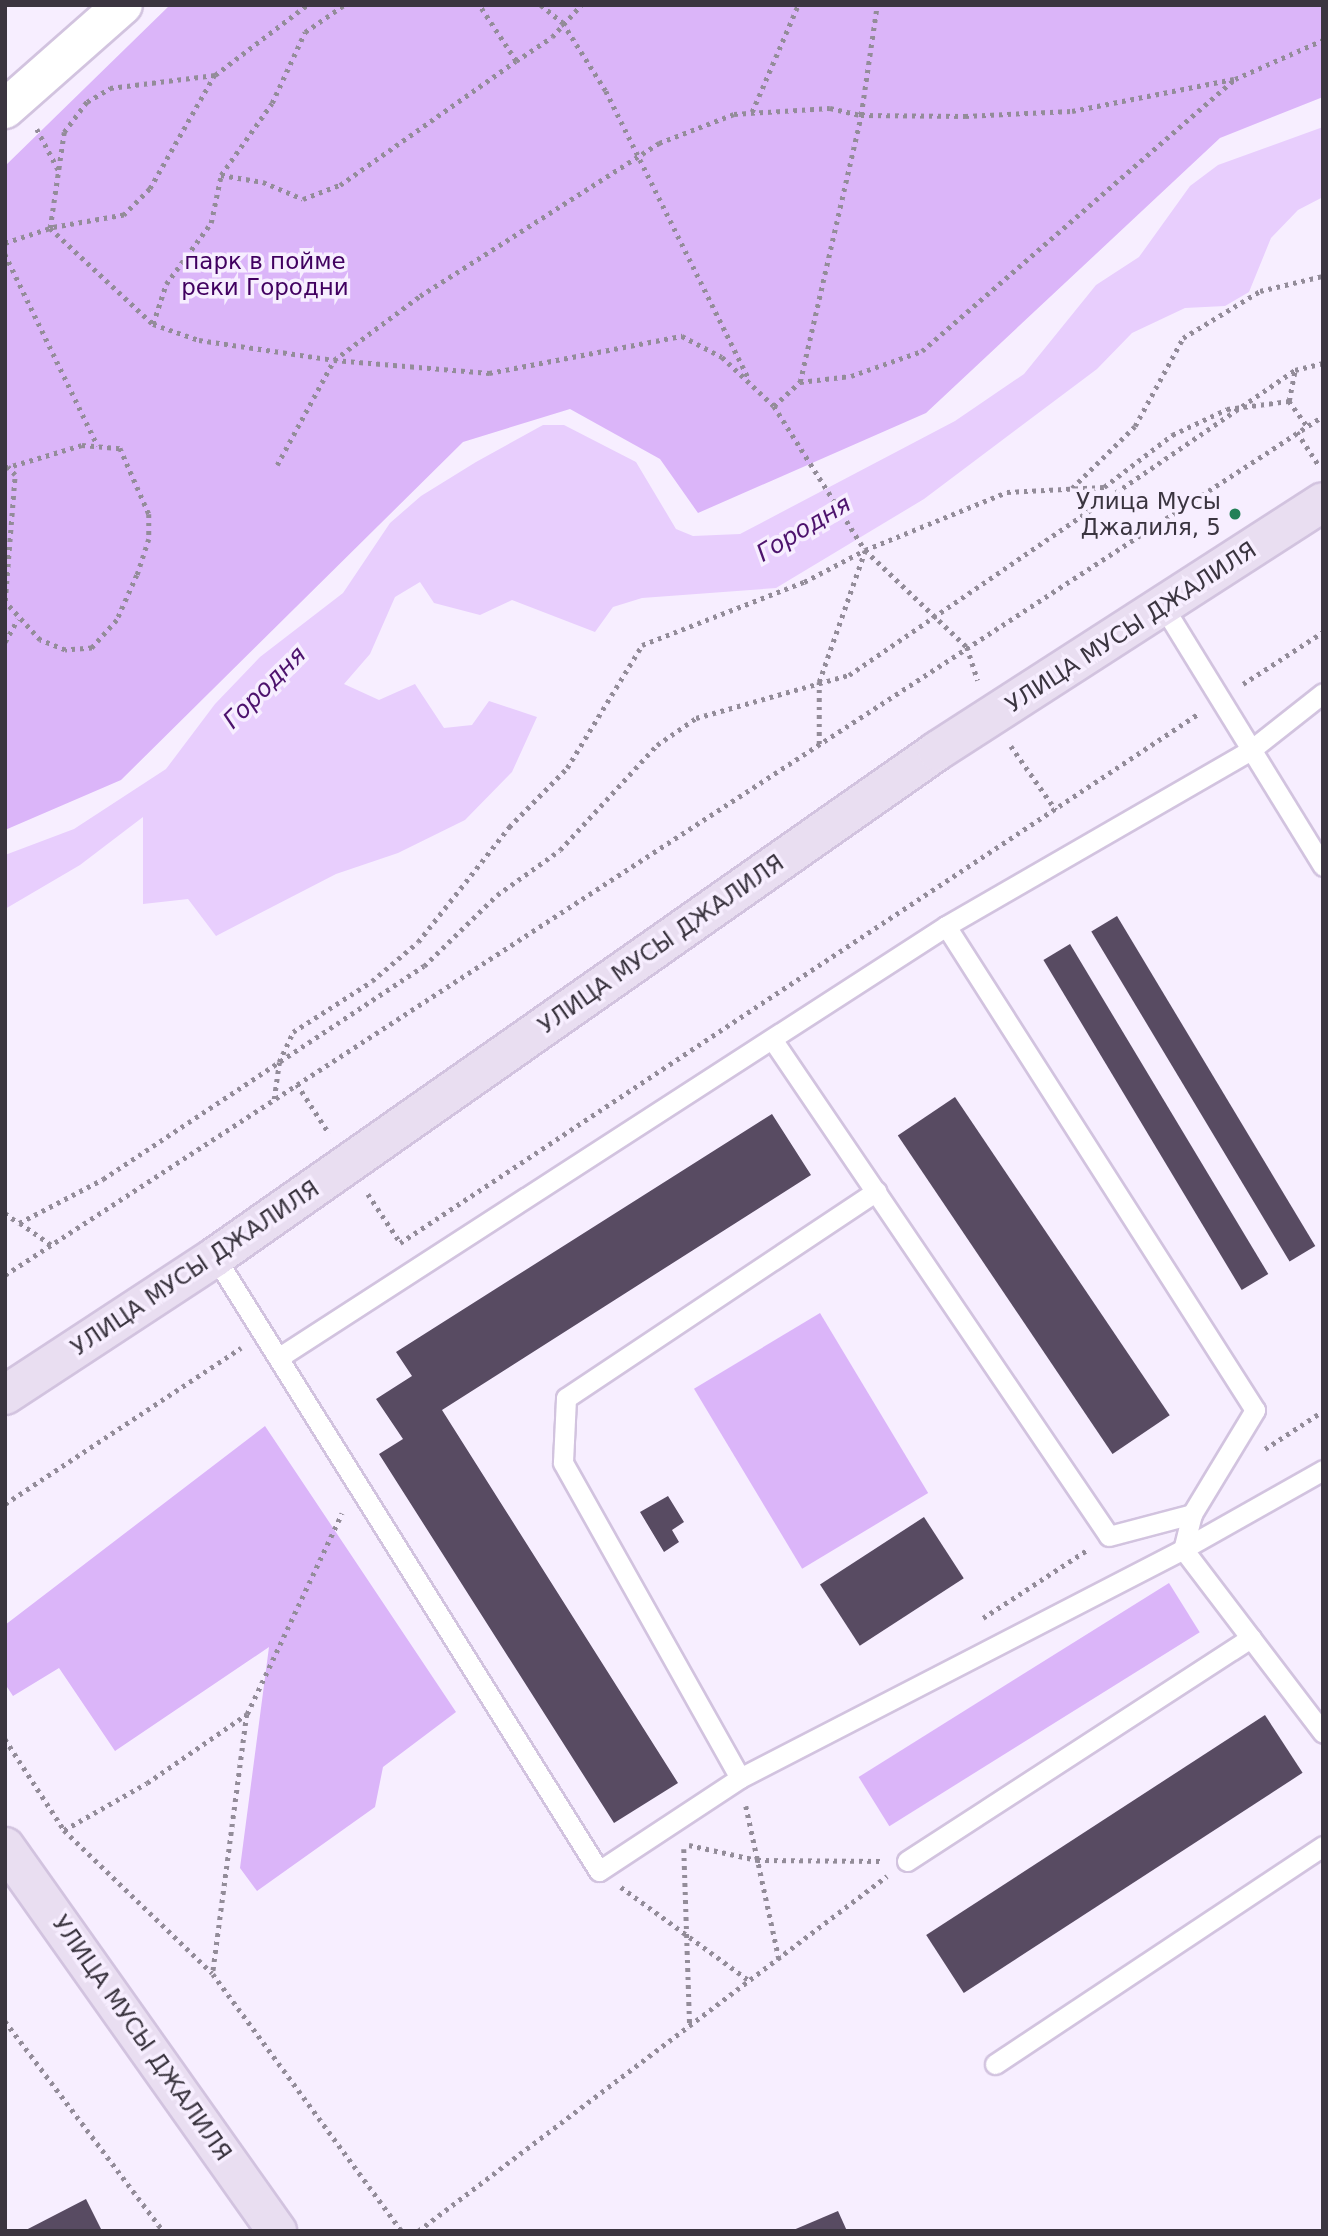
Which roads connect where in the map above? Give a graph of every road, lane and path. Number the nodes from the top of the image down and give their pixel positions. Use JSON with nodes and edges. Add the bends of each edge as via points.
{"nodes":[{"id":1,"x":123,"y":5,"type":"edge"},
{"id":2,"x":307,"y":5,"type":"edge"},
{"id":3,"x":344,"y":5,"type":"edge"},
{"id":4,"x":478,"y":5,"type":"edge"},
{"id":5,"x":541,"y":5,"type":"edge"},
{"id":6,"x":582,"y":5,"type":"edge"},
{"id":7,"x":798,"y":5,"type":"edge"},
{"id":8,"x":877,"y":5,"type":"edge"},
{"id":9,"x":563,"y":23,"type":"junction"},
{"id":10,"x":1323,"y":40,"type":"edge"},
{"id":11,"x":516,"y":61,"type":"junction"},
{"id":12,"x":215,"y":75,"type":"junction"},
{"id":13,"x":1235,"y":79,"type":"junction"},
{"id":14,"x":5,"y":109,"type":"edge"},
{"id":15,"x":752,"y":112,"type":"junction"},
{"id":16,"x":862,"y":115,"type":"junction"},
{"id":17,"x":40,"y":132,"type":"dead end"},
{"id":18,"x":637,"y":154,"type":"junction"},
{"id":19,"x":59,"y":171,"type":"junction"},
{"id":20,"x":221,"y":175,"type":"junction"},
{"id":21,"x":50,"y":228,"type":"junction"},
{"id":22,"x":5,"y":243,"type":"edge"},
{"id":23,"x":5,"y":254,"type":"edge"},
{"id":24,"x":1323,"y":276,"type":"edge"},
{"id":25,"x":153,"y":324,"type":"junction"},
{"id":26,"x":334,"y":360,"type":"junction"},
{"id":27,"x":1323,"y":363,"type":"edge"},
{"id":28,"x":1295,"y":370,"type":"junction"},
{"id":29,"x":750,"y":381,"type":"junction"},
{"id":30,"x":800,"y":382,"type":"junction"},
{"id":31,"x":1289,"y":401,"type":"junction"},
{"id":32,"x":774,"y":406,"type":"junction"},
{"id":33,"x":1240,"y":407,"type":"junction"},
{"id":34,"x":1323,"y":416,"type":"edge"},
{"id":35,"x":1307,"y":426,"type":"junction"},
{"id":36,"x":1297,"y":432,"type":"junction"},
{"id":37,"x":99,"y":447,"type":"junction"},
{"id":38,"x":276,"y":465,"type":"dead end"},
{"id":39,"x":7,"y":468,"type":"edge"},
{"id":40,"x":1323,"y":470,"type":"edge"},
{"id":41,"x":1071,"y":489,"type":"junction"},
{"id":42,"x":1323,"y":502,"type":"edge"},
{"id":43,"x":865,"y":550,"type":"junction"},
{"id":44,"x":7,"y":588,"type":"edge"},
{"id":45,"x":5,"y":602,"type":"edge"},
{"id":46,"x":1163,"y":606,"type":"junction"},
{"id":47,"x":934,"y":617,"type":"junction"},
{"id":48,"x":18,"y":619,"type":"junction"},
{"id":49,"x":1323,"y":632,"type":"edge"},
{"id":50,"x":5,"y":642,"type":"edge"},
{"id":51,"x":967,"y":647,"type":"junction"},
{"id":52,"x":819,"y":682,"type":"junction"},
{"id":53,"x":1323,"y":693,"type":"edge"},
{"id":54,"x":1221,"y":699,"type":"junction"},
{"id":55,"x":819,"y":744,"type":"junction"},
{"id":56,"x":1252,"y":749,"type":"junction"},
{"id":57,"x":1323,"y":866,"type":"edge"},
{"id":58,"x":946,"y":926,"type":"junction"},
{"id":59,"x":772,"y":1039,"type":"junction"},
{"id":60,"x":279,"y":1062,"type":"junction"},
{"id":61,"x":274,"y":1100,"type":"junction"},
{"id":62,"x":876,"y":1191,"type":"junction"},
{"id":63,"x":5,"y":1213,"type":"edge"},
{"id":64,"x":19,"y":1223,"type":"junction"},
{"id":65,"x":52,"y":1245,"type":"junction"},
{"id":66,"x":389,"y":1250,"type":"dead end"},
{"id":67,"x":215,"y":1257,"type":"junction"},
{"id":68,"x":5,"y":1275,"type":"edge"},
{"id":69,"x":265,"y":1332,"type":"junction"},
{"id":70,"x":281,"y":1356,"type":"junction"},
{"id":71,"x":5,"y":1395,"type":"edge"},
{"id":72,"x":1323,"y":1470,"type":"edge"},
{"id":73,"x":358,"y":1480,"type":"junction"},
{"id":74,"x":5,"y":1504,"type":"edge"},
{"id":75,"x":1192,"y":1514,"type":"junction"},
{"id":76,"x":1183,"y":1549,"type":"junction"},
{"id":77,"x":1251,"y":1638,"type":"junction"},
{"id":78,"x":247,"y":1714,"type":"junction"},
{"id":79,"x":1323,"y":1733,"type":"edge"},
{"id":80,"x":5,"y":1739,"type":"edge"},
{"id":81,"x":740,"y":1778,"type":"junction"},
{"id":82,"x":64,"y":1830,"type":"junction"},
{"id":83,"x":650,"y":1837,"type":"junction"},
{"id":84,"x":684,"y":1844,"type":"junction"},
{"id":85,"x":1323,"y":1846,"type":"edge"},
{"id":86,"x":5,"y":1847,"type":"edge"},
{"id":87,"x":907,"y":1861,"type":"junction"},
{"id":88,"x":599,"y":1871,"type":"junction"},
{"id":89,"x":684,"y":1932,"type":"junction"},
{"id":90,"x":213,"y":1974,"type":"junction"},
{"id":91,"x":750,"y":1981,"type":"junction"},
{"id":92,"x":5,"y":2021,"type":"edge"},
{"id":93,"x":690,"y":2028,"type":"junction"},
{"id":94,"x":995,"y":2064,"type":"dead end"},
{"id":95,"x":163,"y":2231,"type":"edge"},
{"id":96,"x":277,"y":2231,"type":"edge"},
{"id":97,"x":402,"y":2231,"type":"edge"},
{"id":98,"x":418,"y":2231,"type":"edge"}],
"edges":[{"from":1,"to":14,"type":"street"},
{"from":2,"to":12,"type":"path"},
{"from":3,"to":20,"type":"path","via":[[305,32],[272,103]]},
{"from":4,"to":11,"type":"path"},
{"from":5,"to":9,"type":"path"},
{"from":6,"to":9,"type":"path"},
{"from":7,"to":15,"type":"path"},
{"from":8,"to":16,"type":"path"},
{"from":9,"to":11,"type":"path"},
{"from":9,"to":18,"type":"path"},
{"from":10,"to":13,"type":"path"},
{"from":11,"to":20,"type":"path","via":[[340,185],[303,199],[263,182]]},
{"from":12,"to":19,"type":"path","via":[[110,89],[87,102],[64,132]]},
{"from":12,"to":21,"type":"path","via":[[150,190],[124,215]]},
{"from":13,"to":16,"type":"path","via":[[1072,111]]},
{"from":13,"to":30,"type":"path","via":[[922,351],[851,376]]},
{"from":15,"to":16,"type":"path","via":[[830,108]]},
{"from":15,"to":18,"type":"path","via":[[734,114]]},
{"from":16,"to":30,"type":"path"},
{"from":17,"to":19,"type":"path"},
{"from":18,"to":26,"type":"path"},
{"from":18,"to":29,"type":"path"},
{"from":19,"to":21,"type":"path"},
{"from":20,"to":25,"type":"path","via":[[211,223],[166,284]]},
{"from":21,"to":22,"type":"path"},
{"from":21,"to":25,"type":"path"},
{"from":23,"to":37,"type":"path"},
{"from":24,"to":41,"type":"path","via":[[1260,291],[1183,338],[1135,426]]},
{"from":25,"to":26,"type":"path","via":[[199,340]]},
{"from":26,"to":29,"type":"path","via":[[489,373],[682,336]]},
{"from":26,"to":38,"type":"path"},
{"from":27,"to":28,"type":"path"},
{"from":28,"to":31,"type":"path"},
{"from":28,"to":33,"type":"path"},
{"from":29,"to":32,"type":"path"},
{"from":30,"to":32,"type":"path"},
{"from":31,"to":33,"type":"path"},
{"from":31,"to":35,"type":"path"},
{"from":32,"to":43,"type":"path"},
{"from":33,"to":41,"type":"path","via":[[1172,435],[1104,487]]},
{"from":33,"to":47,"type":"path"},
{"from":34,"to":35,"type":"path"},
{"from":35,"to":36,"type":"path"},
{"from":36,"to":40,"type":"path"},
{"from":36,"to":51,"type":"path"},
{"from":37,"to":39,"type":"path","via":[[82,445]]},
{"from":37,"to":48,"type":"path","via":[[120,448],[149,514],[149,539],[117,620],[92,648],[65,650],[40,640]]},
{"from":39,"to":44,"type":"path","via":[[15,475]]},
{"from":41,"to":43,"type":"path","via":[[1007,492]]},
{"from":42,"to":46,"type":"main road","name":"УЛИЦА МУСЫ ДЖАЛИЛЯ"},
{"from":43,"to":47,"type":"path"},
{"from":43,"to":52,"type":"path"},
{"from":43,"to":60,"type":"path","via":[[804,582],[642,645],[567,768],[509,827],[418,942],[372,981],[293,1032]]},
{"from":44,"to":45,"type":"path"},
{"from":45,"to":48,"type":"path"},
{"from":46,"to":54,"type":"lane"},
{"from":46,"to":67,"type":"main road","name":"УЛИЦА МУСЫ ДЖАЛИЛЯ","via":[[937,751]]},
{"from":47,"to":51,"type":"path"},
{"from":47,"to":52,"type":"path","via":[[849,675]]},
{"from":48,"to":50,"type":"path"},
{"from":49,"to":54,"type":"path"},
{"from":51,"to":55,"type":"path"},
{"from":52,"to":55,"type":"path"},
{"from":52,"to":60,"type":"path","via":[[696,719],[657,746],[560,850],[497,895],[424,965]]},
{"from":53,"to":56,"type":"lane"},
{"from":54,"to":56,"type":"lane"},
{"from":54,"to":66,"type":"path"},
{"from":55,"to":61,"type":"path"},
{"from":56,"to":57,"type":"lane"},
{"from":56,"to":58,"type":"lane"},
{"from":58,"to":59,"type":"lane"},
{"from":58,"to":75,"type":"lane","via":[[1255,1410]]},
{"from":59,"to":62,"type":"lane"},
{"from":59,"to":70,"type":"lane"},
{"from":60,"to":61,"type":"path"},
{"from":60,"to":64,"type":"path","via":[[103,1180]]},
{"from":61,"to":65,"type":"path"},
{"from":62,"to":75,"type":"lane","via":[[1109,1536]]},
{"from":62,"to":81,"type":"lane","via":[[566,1398],[563,1462]]},
{"from":63,"to":64,"type":"path"},
{"from":64,"to":65,"type":"path"},
{"from":65,"to":68,"type":"path"},
{"from":67,"to":69,"type":"lane"},
{"from":67,"to":71,"type":"main road","name":"УЛИЦА МУСЫ ДЖАЛИЛЯ"},
{"from":69,"to":70,"type":"lane"},
{"from":69,"to":74,"type":"path"},
{"from":70,"to":73,"type":"lane"},
{"from":72,"to":76,"type":"lane"},
{"from":73,"to":78,"type":"path"},
{"from":73,"to":88,"type":"lane"},
{"from":75,"to":76,"type":"lane"},
{"from":76,"to":77,"type":"lane"},
{"from":76,"to":81,"type":"lane"},
{"from":77,"to":79,"type":"lane"},
{"from":77,"to":87,"type":"lane"},
{"from":78,"to":82,"type":"path","via":[[147,1783]]},
{"from":78,"to":90,"type":"path"},
{"from":80,"to":82,"type":"path"},
{"from":81,"to":83,"type":"lane"},
{"from":82,"to":90,"type":"path"},
{"from":83,"to":84,"type":"path"},
{"from":83,"to":88,"type":"lane"},
{"from":84,"to":87,"type":"path","via":[[757,1860]]},
{"from":84,"to":89,"type":"path"},
{"from":85,"to":94,"type":"lane"},
{"from":86,"to":96,"type":"main road","name":"УЛИЦА МУСЫ ДЖАЛИЛЯ"},
{"from":87,"to":91,"type":"path"},
{"from":88,"to":89,"type":"path"},
{"from":89,"to":91,"type":"path"},
{"from":89,"to":93,"type":"path"},
{"from":90,"to":97,"type":"path"},
{"from":91,"to":93,"type":"path"},
{"from":92,"to":95,"type":"path"},
{"from":93,"to":98,"type":"path"}]}
